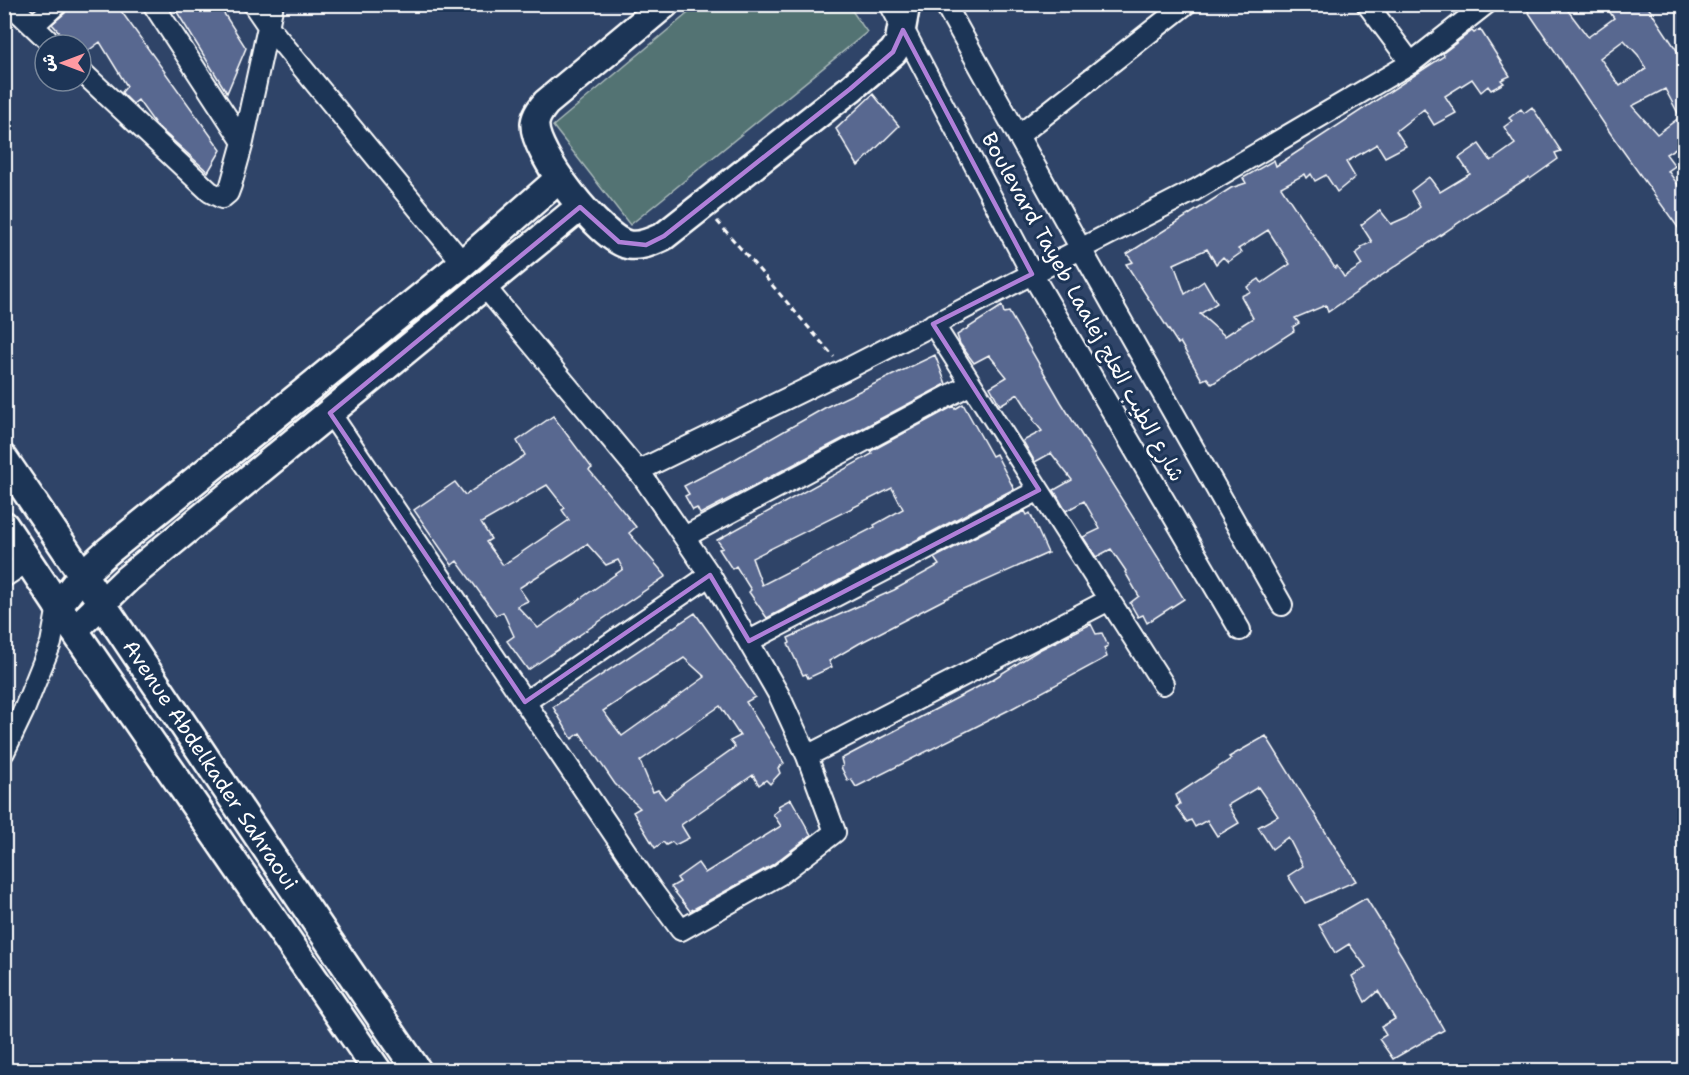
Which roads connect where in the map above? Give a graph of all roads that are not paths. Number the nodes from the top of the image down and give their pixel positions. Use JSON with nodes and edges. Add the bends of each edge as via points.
{"nodes":[{"id":1,"x":10,"y":4,"type":"edge"},
{"id":2,"x":57,"y":4,"type":"edge"},
{"id":3,"x":153,"y":4,"type":"edge"},
{"id":4,"x":253,"y":4,"type":"edge"},
{"id":5,"x":273,"y":4,"type":"edge"},
{"id":6,"x":665,"y":4,"type":"edge"},
{"id":7,"x":890,"y":4,"type":"edge"},
{"id":8,"x":945,"y":4,"type":"edge"},
{"id":9,"x":1186,"y":4,"type":"edge"},
{"id":10,"x":1367,"y":4,"type":"edge"},
{"id":11,"x":1486,"y":4,"type":"edge"},
{"id":12,"x":904,"y":17,"type":"edge"},
{"id":13,"x":33,"y":26,"type":"junction"},
{"id":14,"x":268,"y":26,"type":"junction"},
{"id":15,"x":40,"y":33,"type":"edge"},
{"id":16,"x":1411,"y":63,"type":"junction"},
{"id":17,"x":93,"y":82,"type":"edge"},
{"id":18,"x":1018,"y":136,"type":"junction"},
{"id":19,"x":243,"y":142,"type":"junction"},
{"id":20,"x":559,"y":179,"type":"junction"},
{"id":21,"x":580,"y":207,"type":"junction"},
{"id":22,"x":1080,"y":249,"type":"junction"},
{"id":23,"x":463,"y":263,"type":"junction"},
{"id":24,"x":1032,"y":274,"type":"junction"},
{"id":25,"x":484,"y":287,"type":"junction"},
{"id":26,"x":933,"y":324,"type":"junction"},
{"id":27,"x":971,"y":384,"type":"junction"},
{"id":28,"x":330,"y":413,"type":"junction"},
{"id":29,"x":4,"y":459,"type":"edge"},
{"id":30,"x":638,"y":471,"type":"junction"},
{"id":31,"x":1039,"y":490,"type":"junction"},
{"id":32,"x":4,"y":525,"type":"edge"},
{"id":33,"x":684,"y":537,"type":"junction"},
{"id":34,"x":28,"y":561,"type":"junction"},
{"id":35,"x":83,"y":574,"type":"junction"},
{"id":36,"x":710,"y":575,"type":"junction"},
{"id":37,"x":4,"y":577,"type":"edge"},
{"id":38,"x":1109,"y":600,"type":"junction"},
{"id":39,"x":102,"y":601,"type":"junction"},
{"id":40,"x":1282,"y":605,"type":"dead end"},
{"id":41,"x":58,"y":606,"type":"junction"},
{"id":42,"x":1240,"y":630,"type":"dead end"},
{"id":43,"x":62,"y":636,"type":"junction"},
{"id":44,"x":749,"y":641,"type":"junction"},
{"id":45,"x":1163,"y":684,"type":"dead end"},
{"id":46,"x":525,"y":702,"type":"junction"},
{"id":47,"x":4,"y":752,"type":"edge"},
{"id":48,"x":807,"y":756,"type":"junction"},
{"id":49,"x":377,"y":1071,"type":"edge"},
{"id":50,"x":417,"y":1071,"type":"edge"}],
"edges":[{"from":1,"to":13,"type":"street"},
{"from":2,"to":13,"type":"street"},
{"from":3,"to":19,"type":"street"},
{"from":4,"to":14,"type":"street"},
{"from":5,"to":14,"type":"street"},
{"from":6,"to":20,"type":"street","via":[[538,112],[537,138]]},
{"from":7,"to":12,"type":"street","name":"Boulevard Tayeb Laalej شارع الطيب العلج"},
{"from":8,"to":18,"type":"street","name":"Boulevard Tayeb Laalej شارع الطيب العلج"},
{"from":9,"to":18,"type":"street"},
{"from":10,"to":16,"type":"street"},
{"from":11,"to":16,"type":"street"},
{"from":12,"to":21,"type":"street","via":[[899,43],[876,67],[664,236],[630,246],[619,242]]},
{"from":12,"to":24,"type":"street","name":"Boulevard Tayeb Laalej شارع الطيب العلج"},
{"from":13,"to":15,"type":"street"},
{"from":14,"to":19,"type":"street"},
{"from":14,"to":23,"type":"street"},
{"from":16,"to":22,"type":"street","via":[[1195,190]]},
{"from":17,"to":19,"type":"street","via":[[216,196],[222,198],[228,193]]},
{"from":18,"to":22,"type":"street","name":"Boulevard Tayeb Laalej شارع الطيب العلج"},
{"from":20,"to":21,"type":"street"},
{"from":20,"to":23,"type":"street"},
{"from":21,"to":25,"type":"street"},
{"from":22,"to":24,"type":"street"},
{"from":22,"to":40,"type":"street","name":"Boulevard Tayeb Laalej شارع الطيب العلج"},
{"from":23,"to":35,"type":"street"},
{"from":24,"to":26,"type":"street"},
{"from":24,"to":42,"type":"street","name":"Boulevard Tayeb Laalej شارع الطيب العلج"},
{"from":25,"to":28,"type":"street"},
{"from":25,"to":30,"type":"street"},
{"from":26,"to":27,"type":"street"},
{"from":26,"to":30,"type":"street"},
{"from":27,"to":31,"type":"street"},
{"from":27,"to":33,"type":"street"},
{"from":28,"to":39,"type":"street"},
{"from":28,"to":46,"type":"street"},
{"from":29,"to":35,"type":"street","name":"Avenue Abdelkader Sahraoui"},
{"from":30,"to":33,"type":"street"},
{"from":31,"to":38,"type":"street"},
{"from":31,"to":44,"type":"street"},
{"from":32,"to":34,"type":"street","name":"Avenue Abdelkader Sahraoui"},
{"from":33,"to":36,"type":"street"},
{"from":34,"to":37,"type":"street"},
{"from":34,"to":41,"type":"street","name":"Avenue Abdelkader Sahraoui"},
{"from":35,"to":39,"type":"street","name":"Avenue Abdelkader Sahraoui"},
{"from":35,"to":41,"type":"street"},
{"from":36,"to":44,"type":"street"},
{"from":36,"to":46,"type":"street"},
{"from":38,"to":45,"type":"street"},
{"from":38,"to":48,"type":"street"},
{"from":39,"to":43,"type":"street"},
{"from":39,"to":50,"type":"street","name":"Avenue Abdelkader Sahraoui"},
{"from":41,"to":43,"type":"street","name":"Avenue Abdelkader Sahraoui"},
{"from":43,"to":47,"type":"street"},
{"from":43,"to":49,"type":"street","name":"Avenue Abdelkader Sahraoui"},
{"from":44,"to":48,"type":"street"},
{"from":46,"to":48,"type":"street","via":[[681,930],[779,875],[836,832]]}]}
